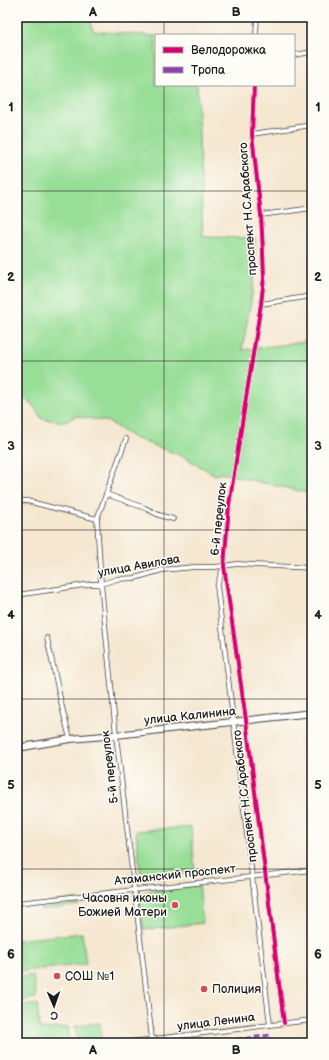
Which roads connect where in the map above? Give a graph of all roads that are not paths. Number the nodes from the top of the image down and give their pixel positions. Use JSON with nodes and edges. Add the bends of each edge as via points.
{"nodes":[{"id":1,"x":257,"y":17,"type":"edge"},
{"id":2,"x":256,"y":34,"type":"edge"},
{"id":3,"x":312,"y":52,"type":"edge"},
{"id":4,"x":295,"y":54,"type":"edge"},
{"id":5,"x":254,"y":86,"type":"edge"},
{"id":6,"x":312,"y":125,"type":"edge"},
{"id":7,"x":252,"y":134,"type":"junction"},
{"id":8,"x":312,"y":208,"type":"edge"},
{"id":9,"x":261,"y":216,"type":"junction"},
{"id":10,"x":312,"y":296,"type":"edge"},
{"id":11,"x":261,"y":304,"type":"junction"},
{"id":12,"x":126,"y":439,"type":"dead end"},
{"id":13,"x":234,"y":474,"type":"joint"},
{"id":14,"x":106,"y":494,"type":"junction"},
{"id":15,"x":17,"y":500,"type":"edge"},
{"id":16,"x":98,"y":519,"type":"junction"},
{"id":17,"x":173,"y":519,"type":"dead end"},
{"id":18,"x":224,"y":566,"type":"junction"},
{"id":19,"x":312,"y":568,"type":"edge"},
{"id":20,"x":100,"y":584,"type":"junction"},
{"id":21,"x":17,"y":595,"type":"edge"},
{"id":22,"x":47,"y":638,"type":"dead end"},
{"id":23,"x":312,"y":713,"type":"edge"},
{"id":24,"x":246,"y":720,"type":"junction"},
{"id":25,"x":233,"y":722,"type":"junction"},
{"id":26,"x":116,"y":735,"type":"junction"},
{"id":27,"x":70,"y":738,"type":"junction"},
{"id":28,"x":17,"y":748,"type":"edge"},
{"id":29,"x":312,"y":870,"type":"edge"},
{"id":30,"x":264,"y":875,"type":"junction"},
{"id":31,"x":252,"y":877,"type":"junction"},
{"id":32,"x":134,"y":890,"type":"junction"},
{"id":33,"x":17,"y":903,"type":"edge"},
{"id":34,"x":17,"y":1012,"type":"edge"},
{"id":35,"x":312,"y":1020,"type":"edge"},
{"id":36,"x":284,"y":1023,"type":"junction"},
{"id":37,"x":270,"y":1026,"type":"junction"},
{"id":38,"x":152,"y":1039,"type":"junction"},
{"id":39,"x":21,"y":1043,"type":"edge"},
{"id":40,"x":121,"y":1043,"type":"edge"}],
"edges":[{"from":1,"to":2,"type":"street"},
{"from":3,"to":4,"type":"street"},
{"from":5,"to":7,"type":"street","name":"проспект Н.С.Арабского"},
{"from":6,"to":7,"type":"street"},
{"from":7,"to":9,"type":"street","name":"проспект Н.С.Арабского"},
{"from":8,"to":9,"type":"street"},
{"from":9,"to":11,"type":"street","name":"проспект Н.С.Арабского","via":[[264,278]]},
{"from":10,"to":11,"type":"street"},
{"from":11,"to":13,"type":"street","name":"проспект Н.С.Арабского"},
{"from":12,"to":14,"type":"street","name":"5-й переулок"},
{"from":13,"to":18,"type":"street","name":"6-й переулок"},
{"from":14,"to":16,"type":"street","name":"5-й переулок"},
{"from":14,"to":17,"type":"street"},
{"from":15,"to":16,"type":"street"},
{"from":16,"to":20,"type":"street","name":"5-й переулок"},
{"from":18,"to":19,"type":"street","name":"улица Авилова","via":[[251,564]]},
{"from":18,"to":20,"type":"street","name":"улица Авилова","via":[[162,570]]},
{"from":18,"to":24,"type":"street","name":"проспект Н.С.Арабского"},
{"from":18,"to":25,"type":"street","name":"проспект Н.С.Арабского","via":[[217,586]]},
{"from":20,"to":21,"type":"street","name":"улица Авилова"},
{"from":20,"to":26,"type":"street","name":"5-й переулок"},
{"from":22,"to":27,"type":"street"},
{"from":23,"to":24,"type":"main road","name":"улица Калинина"},
{"from":24,"to":25,"type":"main road","name":"улица Калинина"},
{"from":24,"to":30,"type":"street","name":"проспект Н.С.Арабского"},
{"from":25,"to":26,"type":"main road","name":"улица Калинина"},
{"from":25,"to":31,"type":"street","name":"проспект Н.С.Арабского"},
{"from":26,"to":27,"type":"main road","name":"улица Калинина"},
{"from":26,"to":32,"type":"street","name":"5-й переулок"},
{"from":27,"to":28,"type":"main road","name":"улица Калинина"},
{"from":29,"to":30,"type":"street","name":"Атаманский проспект"},
{"from":30,"to":31,"type":"street","name":"Атаманский проспект"},
{"from":30,"to":36,"type":"street","name":"проспект Н.С.Арабского"},
{"from":31,"to":32,"type":"street","name":"Атаманский проспект"},
{"from":31,"to":37,"type":"street","name":"проспект Н.С.Арабского"},
{"from":32,"to":33,"type":"street","name":"Атаманский проспект"},
{"from":32,"to":38,"type":"street","name":"5-й переулок"},
{"from":34,"to":39,"type":"street"},
{"from":35,"to":36,"type":"street","name":"улица Ленина"},
{"from":36,"to":37,"type":"street","name":"улица Ленина"},
{"from":37,"to":38,"type":"street","name":"улица Ленина"},
{"from":38,"to":40,"type":"street","name":"улица Ленина"}]}
